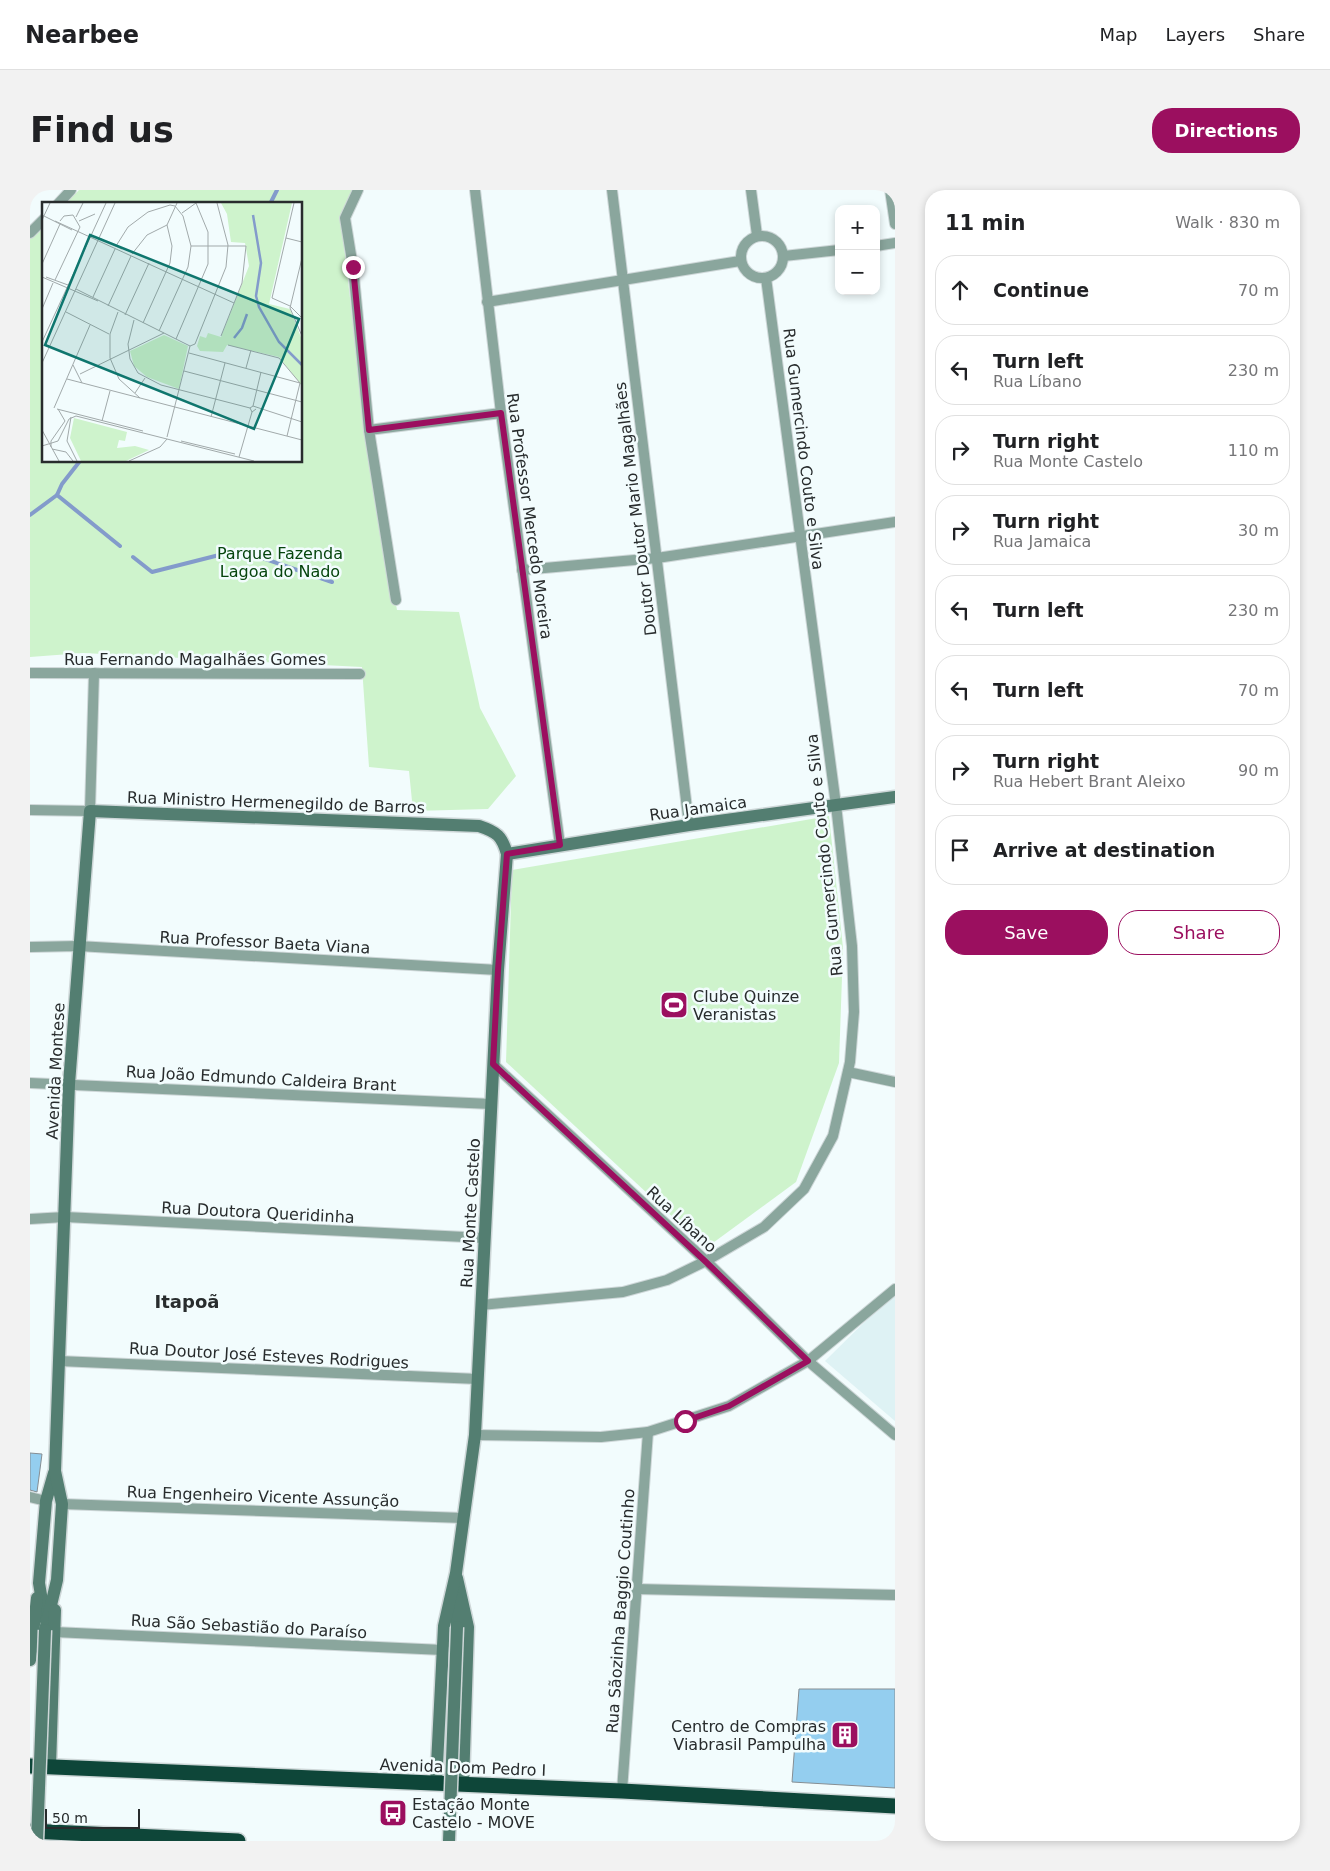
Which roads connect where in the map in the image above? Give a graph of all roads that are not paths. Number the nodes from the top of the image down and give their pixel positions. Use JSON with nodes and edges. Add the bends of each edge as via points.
{"nodes":[{"id":1,"x":71,"y":190,"type":"edge"},
{"id":2,"x":358,"y":190,"type":"edge"},
{"id":3,"x":475,"y":190,"type":"edge"},
{"id":4,"x":612,"y":190,"type":"edge"},
{"id":5,"x":751,"y":190,"type":"edge"},
{"id":6,"x":890,"y":190,"type":"edge"},
{"id":7,"x":60,"y":202,"type":"edge"},
{"id":8,"x":42,"y":221,"type":"edge"},
{"id":9,"x":895,"y":224,"type":"edge"},
{"id":10,"x":30,"y":233,"type":"edge"},
{"id":11,"x":757,"y":235,"type":"junction"},
{"id":12,"x":895,"y":244,"type":"edge"},
{"id":13,"x":880,"y":246,"type":"edge"},
{"id":14,"x":835,"y":250,"type":"edge"},
{"id":15,"x":784,"y":256,"type":"junction"},
{"id":16,"x":740,"y":261,"type":"junction"},
{"id":17,"x":766,"y":278,"type":"junction"},
{"id":18,"x":623,"y":281,"type":"junction"},
{"id":19,"x":487,"y":302,"type":"junction"},
{"id":20,"x":501,"y":413,"type":"junction"},
{"id":21,"x":369,"y":430,"type":"junction"},
{"id":22,"x":895,"y":522,"type":"edge"},
{"id":23,"x":800,"y":536,"type":"junction"},
{"id":24,"x":656,"y":558,"type":"junction"},
{"id":25,"x":522,"y":570,"type":"junction"},
{"id":26,"x":396,"y":600,"type":"dead end"},
{"id":27,"x":30,"y":673,"type":"edge"},
{"id":28,"x":94,"y":673,"type":"junction"},
{"id":29,"x":360,"y":674,"type":"dead end"},
{"id":30,"x":895,"y":797,"type":"edge"},
{"id":31,"x":836,"y":805,"type":"junction"},
{"id":32,"x":30,"y":810,"type":"edge"},
{"id":33,"x":90,"y":811,"type":"junction"},
{"id":34,"x":689,"y":825,"type":"junction"},
{"id":35,"x":560,"y":845,"type":"junction"},
{"id":36,"x":507,"y":854,"type":"junction"},
{"id":37,"x":78,"y":946,"type":"junction"},
{"id":38,"x":30,"y":947,"type":"edge"},
{"id":39,"x":498,"y":970,"type":"junction"},
{"id":40,"x":493,"y":1064,"type":"junction"},
{"id":41,"x":848,"y":1072,"type":"junction"},
{"id":42,"x":895,"y":1082,"type":"edge"},
{"id":43,"x":30,"y":1083,"type":"edge"},
{"id":44,"x":69,"y":1084,"type":"junction"},
{"id":45,"x":491,"y":1104,"type":"junction"},
{"id":46,"x":65,"y":1217,"type":"junction"},
{"id":47,"x":30,"y":1219,"type":"edge"},
{"id":48,"x":485,"y":1238,"type":"junction"},
{"id":49,"x":706,"y":1262,"type":"junction"},
{"id":50,"x":895,"y":1289,"type":"edge"},
{"id":51,"x":481,"y":1305,"type":"junction"},
{"id":52,"x":59,"y":1361,"type":"junction"},
{"id":53,"x":808,"y":1361,"type":"junction"},
{"id":54,"x":478,"y":1379,"type":"junction"},
{"id":55,"x":648,"y":1432,"type":"junction"},
{"id":56,"x":475,"y":1435,"type":"junction"},
{"id":57,"x":895,"y":1435,"type":"edge"},
{"id":58,"x":55,"y":1471,"type":"junction"},
{"id":59,"x":30,"y":1497,"type":"edge"},
{"id":60,"x":46,"y":1501,"type":"junction"},
{"id":61,"x":62,"y":1504,"type":"junction"},
{"id":62,"x":464,"y":1518,"type":"junction"},
{"id":63,"x":456,"y":1573,"type":"junction"},
{"id":64,"x":39,"y":1583,"type":"junction"},
{"id":65,"x":636,"y":1589,"type":"junction"},
{"id":66,"x":895,"y":1596,"type":"edge"},
{"id":67,"x":48,"y":1629,"type":"junction"},
{"id":68,"x":31,"y":1633,"type":"edge"},
{"id":69,"x":443,"y":1650,"type":"junction"},
{"id":70,"x":30,"y":1660,"type":"edge"},
{"id":71,"x":30,"y":1766,"type":"edge"},
{"id":72,"x":50,"y":1767,"type":"junction"},
{"id":73,"x":436,"y":1784,"type":"junction"},
{"id":74,"x":463,"y":1785,"type":"junction"},
{"id":75,"x":622,"y":1791,"type":"junction"},
{"id":76,"x":895,"y":1806,"type":"edge"},
{"id":77,"x":39,"y":1836,"type":"edge"},
{"id":78,"x":238,"y":1841,"type":"edge"},
{"id":79,"x":448,"y":1841,"type":"edge"}],
"edges":[{"from":1,"to":7,"type":"street"},
{"from":2,"to":21,"type":"street","via":[[345,218]]},
{"from":3,"to":19,"type":"street","name":"Rua Professor Mercedo Moreira"},
{"from":4,"to":18,"type":"street","name":"Doutor Doutor Mario Magalhães"},
{"from":5,"to":11,"type":"street"},
{"from":6,"to":9,"type":"street"},
{"from":8,"to":10,"type":"street"},
{"from":11,"to":15,"type":"street","via":[[773,238]]},
{"from":11,"to":16,"type":"street","via":[[743,245]]},
{"from":12,"to":13,"type":"street"},
{"from":14,"to":15,"type":"street"},
{"from":15,"to":17,"type":"street","via":[[780,268]]},
{"from":16,"to":17,"type":"street","via":[[750,275]]},
{"from":16,"to":18,"type":"street"},
{"from":17,"to":23,"type":"street","name":"Rua Gumercindo Couto e Silva"},
{"from":18,"to":19,"type":"street"},
{"from":18,"to":24,"type":"street","name":"Doutor Doutor Mario Magalhães"},
{"from":19,"to":20,"type":"street","name":"Rua Professor Mercedo Moreira"},
{"from":20,"to":21,"type":"street"},
{"from":20,"to":25,"type":"street","name":"Rua Professor Mercedo Moreira"},
{"from":21,"to":26,"type":"street"},
{"from":22,"to":23,"type":"street"},
{"from":23,"to":24,"type":"street"},
{"from":23,"to":31,"type":"street","name":"Rua Gumercindo Couto e Silva"},
{"from":24,"to":25,"type":"street"},
{"from":24,"to":34,"type":"street","name":"Doutor Doutor Mario Magalhães"},
{"from":25,"to":35,"type":"street","name":"Rua Professor Mercedo Moreira"},
{"from":27,"to":28,"type":"street","name":"Rua Fernando Magalhães Gomes"},
{"from":28,"to":29,"type":"street","name":"Rua Fernando Magalhães Gomes"},
{"from":28,"to":33,"type":"street","name":"Avenida Montese"},
{"from":30,"to":31,"type":"street","name":"Rua Jamaica"},
{"from":31,"to":34,"type":"street","name":"Rua Jamaica"},
{"from":31,"to":41,"type":"street","name":"Rua Gumercindo Couto e Silva","via":[[852,946],[854,1012]]},
{"from":32,"to":33,"type":"street","name":"Rua Ministro Hermenegildo de Barros"},
{"from":33,"to":36,"type":"street","name":"Rua Ministro Hermenegildo de Barros","via":[[479,826],[493,831],[503,840]]},
{"from":33,"to":37,"type":"street","name":"Avenida Montese"},
{"from":34,"to":35,"type":"street","name":"Rua Jamaica"},
{"from":35,"to":36,"type":"street","name":"Rua Jamaica"},
{"from":36,"to":39,"type":"street","name":"Rua Monte Castelo"},
{"from":37,"to":38,"type":"street","name":"Rua Professor Baeta Viana"},
{"from":37,"to":39,"type":"street","name":"Rua Professor Baeta Viana"},
{"from":37,"to":44,"type":"street","name":"Avenida Montese"},
{"from":39,"to":40,"type":"street","name":"Rua Monte Castelo"},
{"from":40,"to":45,"type":"street","name":"Rua Monte Castelo"},
{"from":40,"to":49,"type":"street","name":"Rua Líbano"},
{"from":41,"to":42,"type":"street"},
{"from":41,"to":49,"type":"street","name":"Rua Gumercindo Couto e Silva","via":[[833,1136],[804,1189],[764,1227]]},
{"from":43,"to":44,"type":"street","name":"Rua João Edmundo Caldeira Brant"},
{"from":44,"to":45,"type":"street","name":"Rua João Edmundo Caldeira Brant"},
{"from":44,"to":46,"type":"street","name":"Avenida Montese"},
{"from":45,"to":48,"type":"street","name":"Rua Monte Castelo"},
{"from":46,"to":47,"type":"street","name":"Rua Doutora Queridinha"},
{"from":46,"to":48,"type":"street","name":"Rua Doutora Queridinha"},
{"from":46,"to":52,"type":"street","name":"Avenida Montese"},
{"from":48,"to":51,"type":"street","name":"Rua Monte Castelo"},
{"from":49,"to":51,"type":"street","name":"Rua Gumercindo Couto e Silva","via":[[668,1280],[623,1292]]},
{"from":49,"to":53,"type":"street","name":"Rua Líbano"},
{"from":50,"to":53,"type":"street"},
{"from":51,"to":54,"type":"street","name":"Rua Monte Castelo"},
{"from":52,"to":54,"type":"street","name":"Rua Doutor José Esteves Rodrigues"},
{"from":52,"to":58,"type":"street","name":"Avenida Montese"},
{"from":53,"to":55,"type":"street","via":[[729,1406]]},
{"from":53,"to":57,"type":"street","name":"Rua Líbano"},
{"from":54,"to":56,"type":"street","name":"Rua Monte Castelo"},
{"from":55,"to":56,"type":"street","via":[[602,1437]]},
{"from":55,"to":65,"type":"street","name":"Rua Sãozinha Baggio Coutinho"},
{"from":56,"to":62,"type":"street","name":"Rua Monte Castelo"},
{"from":58,"to":60,"type":"street","name":"Avenida Montese"},
{"from":58,"to":61,"type":"street","name":"Avenida Montese"},
{"from":59,"to":60,"type":"street"},
{"from":60,"to":64,"type":"street","name":"Avenida Montese"},
{"from":61,"to":62,"type":"street","name":"Rua Engenheiro Vicente Assunção"},
{"from":61,"to":67,"type":"street","name":"Avenida Montese","via":[[57,1580]]},
{"from":62,"to":63,"type":"street","name":"Rua Monte Castelo"},
{"from":63,"to":69,"type":"street","name":"Rua Monte Castelo","via":[[444,1626]]},
{"from":63,"to":74,"type":"street","name":"Rua Monte Castelo","via":[[468,1626]]},
{"from":63,"to":79,"type":"street","bridge":true,"via":[[457,1627]]},
{"from":64,"to":67,"type":"street","name":"Avenida Montese"},
{"from":64,"to":68,"type":"street"},
{"from":65,"to":66,"type":"street"},
{"from":65,"to":75,"type":"street","name":"Rua Sãozinha Baggio Coutinho"},
{"from":67,"to":69,"type":"street","name":"Rua São Sebastião do Paraíso"},
{"from":67,"to":72,"type":"street"},
{"from":67,"to":77,"type":"street","name":"Avenida Montese","bridge":true},
{"from":68,"to":70,"type":"street"},
{"from":69,"to":73,"type":"street","name":"Rua Monte Castelo"},
{"from":71,"to":72,"type":"highway","name":"Avenida Dom Pedro I"},
{"from":72,"to":73,"type":"highway","name":"Avenida Dom Pedro I"},
{"from":73,"to":74,"type":"highway","name":"Avenida Dom Pedro I"},
{"from":74,"to":75,"type":"highway","name":"Avenida Dom Pedro I"},
{"from":75,"to":76,"type":"highway","name":"Avenida Dom Pedro I"},
{"from":77,"to":78,"type":"highway"}]}
